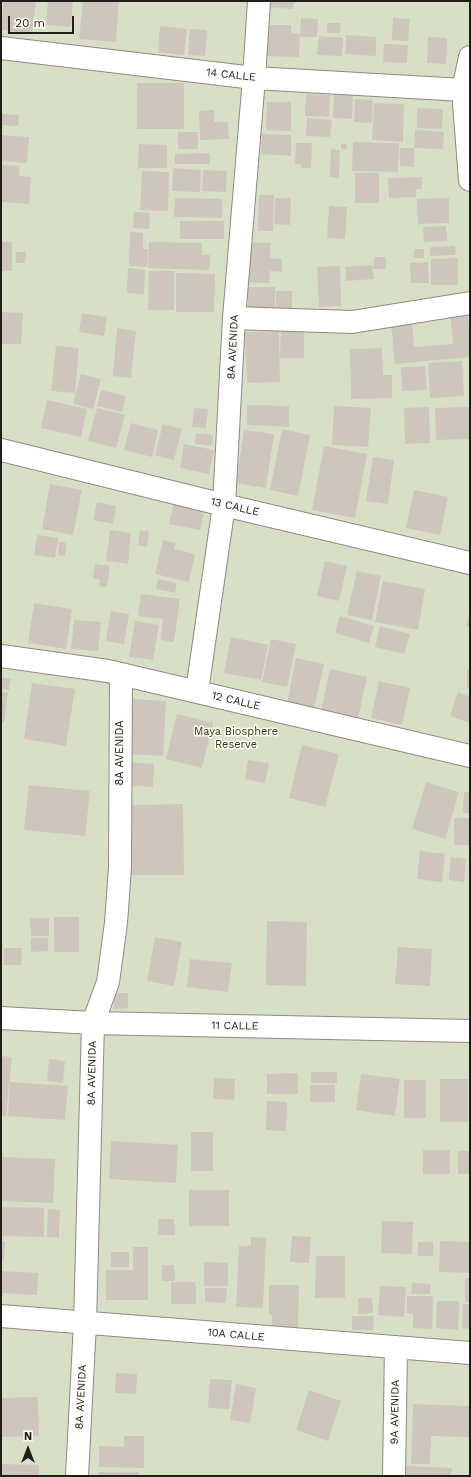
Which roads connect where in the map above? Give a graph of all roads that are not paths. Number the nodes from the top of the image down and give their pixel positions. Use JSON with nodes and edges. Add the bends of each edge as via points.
{"nodes":[{"id":1,"x":259,"y":1,"type":"edge"},
{"id":2,"x":1,"y":48,"type":"edge"},
{"id":3,"x":470,"y":56,"type":"edge"},
{"id":4,"x":254,"y":78,"type":"junction"},
{"id":5,"x":463,"y":90,"type":"junction"},
{"id":6,"x":470,"y":180,"type":"edge"},
{"id":7,"x":470,"y":303,"type":"edge"},
{"id":8,"x":234,"y":318,"type":"junction"},
{"id":9,"x":1,"y":450,"type":"edge"},
{"id":10,"x":224,"y":505,"type":"junction"},
{"id":11,"x":470,"y":563,"type":"edge"},
{"id":12,"x":1,"y":656,"type":"edge"},
{"id":13,"x":120,"y":674,"type":"junction"},
{"id":14,"x":197,"y":691,"type":"junction"},
{"id":15,"x":470,"y":756,"type":"edge"},
{"id":16,"x":1,"y":1018,"type":"edge"},
{"id":17,"x":93,"y":1023,"type":"junction"},
{"id":18,"x":470,"y":1031,"type":"edge"},
{"id":19,"x":1,"y":1316,"type":"edge"},
{"id":20,"x":85,"y":1323,"type":"junction"},
{"id":21,"x":396,"y":1347,"type":"junction"},
{"id":22,"x":470,"y":1354,"type":"edge"},
{"id":23,"x":77,"y":1476,"type":"edge"},
{"id":24,"x":394,"y":1476,"type":"edge"}],
"edges":[{"from":1,"to":4,"type":"street","name":"8A AVENIDA"},
{"from":2,"to":4,"type":"street","name":"14 CALLE"},
{"from":3,"to":5,"type":"street"},
{"from":4,"to":5,"type":"street","name":"14 CALLE"},
{"from":4,"to":8,"type":"street","name":"8A AVENIDA"},
{"from":5,"to":6,"type":"street"},
{"from":7,"to":8,"type":"street","via":[[352,322]]},
{"from":8,"to":10,"type":"street","name":"8A AVENIDA"},
{"from":9,"to":10,"type":"street","name":"13 CALLE"},
{"from":10,"to":11,"type":"street","name":"13 CALLE"},
{"from":10,"to":14,"type":"street","name":"8A AVENIDA"},
{"from":12,"to":13,"type":"street","name":"12 CALLE"},
{"from":13,"to":14,"type":"street","name":"12 CALLE"},
{"from":13,"to":17,"type":"street","name":"8A AVENIDA","via":[[120,867],[116,923],[108,982]]},
{"from":14,"to":15,"type":"street","name":"12 CALLE"},
{"from":16,"to":17,"type":"street","name":"11 CALLE"},
{"from":17,"to":18,"type":"street","name":"11 CALLE"},
{"from":17,"to":20,"type":"street","name":"8A AVENIDA"},
{"from":19,"to":20,"type":"street","name":"10A CALLE"},
{"from":20,"to":21,"type":"street","name":"10A CALLE"},
{"from":20,"to":23,"type":"street","name":"8A AVENIDA"},
{"from":21,"to":22,"type":"street","name":"10A CALLE"},
{"from":21,"to":24,"type":"street","name":"9A AVENIDA"}]}
